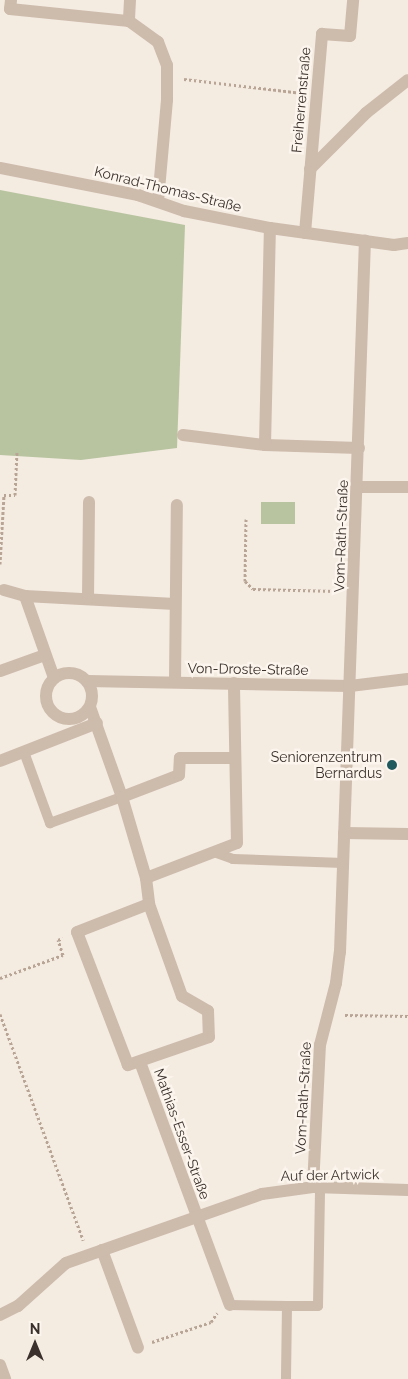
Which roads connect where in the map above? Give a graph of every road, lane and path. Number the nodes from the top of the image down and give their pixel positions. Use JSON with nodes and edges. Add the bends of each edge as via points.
{"nodes":[{"id":1,"x":11,"y":0,"type":"edge"},
{"id":2,"x":130,"y":0,"type":"edge"},
{"id":3,"x":353,"y":0,"type":"edge"},
{"id":4,"x":129,"y":21,"type":"junction"},
{"id":5,"x":168,"y":78,"type":"junction"},
{"id":6,"x":408,"y":80,"type":"edge"},
{"id":7,"x":316,"y":95,"type":"junction"},
{"id":8,"x":0,"y":168,"type":"edge"},
{"id":9,"x":310,"y":169,"type":"junction"},
{"id":10,"x":158,"y":201,"type":"junction"},
{"id":11,"x":270,"y":228,"type":"junction"},
{"id":12,"x":305,"y":233,"type":"junction"},
{"id":13,"x":365,"y":240,"type":"junction"},
{"id":14,"x":408,"y":243,"type":"edge"},
{"id":15,"x":394,"y":245,"type":"junction"},
{"id":16,"x":408,"y":248,"type":"edge"},
{"id":17,"x":183,"y":435,"type":"dead end"},
{"id":18,"x":265,"y":446,"type":"junction"},
{"id":19,"x":359,"y":448,"type":"junction"},
{"id":20,"x":16,"y":451,"type":"dead end"},
{"id":21,"x":358,"y":487,"type":"junction"},
{"id":22,"x":408,"y":487,"type":"edge"},
{"id":23,"x":89,"y":502,"type":"dead end"},
{"id":24,"x":177,"y":505,"type":"dead end"},
{"id":25,"x":246,"y":519,"type":"dead end"},
{"id":26,"x":0,"y":564,"type":"edge"},
{"id":27,"x":4,"y":590,"type":"dead end"},
{"id":28,"x":354,"y":592,"type":"junction"},
{"id":29,"x":25,"y":596,"type":"junction"},
{"id":30,"x":88,"y":599,"type":"junction"},
{"id":31,"x":176,"y":604,"type":"junction"},
{"id":32,"x":46,"y":655,"type":"junction"},
{"id":33,"x":0,"y":671,"type":"edge"},
{"id":34,"x":54,"y":678,"type":"junction"},
{"id":35,"x":408,"y":679,"type":"edge"},
{"id":36,"x":87,"y":681,"type":"junction"},
{"id":37,"x":175,"y":682,"type":"junction"},
{"id":38,"x":234,"y":683,"type":"junction"},
{"id":39,"x":350,"y":686,"type":"junction"},
{"id":40,"x":90,"y":707,"type":"junction"},
{"id":41,"x":97,"y":723,"type":"junction"},
{"id":42,"x":24,"y":752,"type":"junction"},
{"id":43,"x":234,"y":758,"type":"junction"},
{"id":44,"x":0,"y":761,"type":"edge"},
{"id":45,"x":122,"y":797,"type":"junction"},
{"id":46,"x":344,"y":833,"type":"junction"},
{"id":47,"x":408,"y":834,"type":"edge"},
{"id":48,"x":214,"y":852,"type":"junction"},
{"id":49,"x":344,"y":863,"type":"junction"},
{"id":50,"x":146,"y":878,"type":"junction"},
{"id":51,"x":149,"y":904,"type":"junction"},
{"id":52,"x":78,"y":932,"type":"junction"},
{"id":53,"x":0,"y":978,"type":"edge"},
{"id":54,"x":0,"y":1014,"type":"edge"},
{"id":55,"x":327,"y":1014,"type":"junction"},
{"id":56,"x":408,"y":1016,"type":"edge"},
{"id":57,"x":140,"y":1062,"type":"junction"},
{"id":58,"x":316,"y":1188,"type":"junction"},
{"id":59,"x":408,"y":1190,"type":"edge"},
{"id":60,"x":197,"y":1217,"type":"junction"},
{"id":61,"x":102,"y":1250,"type":"junction"},
{"id":62,"x":89,"y":1254,"type":"junction"},
{"id":63,"x":230,"y":1306,"type":"junction"},
{"id":64,"x":287,"y":1306,"type":"junction"},
{"id":65,"x":0,"y":1315,"type":"edge"},
{"id":66,"x":138,"y":1348,"type":"joint"},
{"id":67,"x":0,"y":1365,"type":"edge"},
{"id":68,"x":5,"y":1379,"type":"edge"},
{"id":69,"x":286,"y":1379,"type":"edge"}],
"edges":[{"from":1,"to":4,"type":"street","via":[[10,9]]},
{"from":2,"to":4,"type":"street"},
{"from":3,"to":7,"type":"street","name":"Freiherrenstraße","via":[[350,36],[322,34]]},
{"from":4,"to":5,"type":"street","via":[[158,42],[165,55]]},
{"from":5,"to":7,"type":"path"},
{"from":5,"to":10,"type":"street"},
{"from":6,"to":9,"type":"street","via":[[366,113]]},
{"from":7,"to":9,"type":"street","name":"Freiherrenstraße"},
{"from":8,"to":10,"type":"street","name":"Konrad-Thomas-Straße"},
{"from":9,"to":12,"type":"street","name":"Freiherrenstraße"},
{"from":10,"to":11,"type":"street","name":"Konrad-Thomas-Straße","via":[[184,211]]},
{"from":11,"to":12,"type":"street","name":"Konrad-Thomas-Straße"},
{"from":11,"to":18,"type":"street"},
{"from":12,"to":13,"type":"street","name":"Konrad-Thomas-Straße"},
{"from":13,"to":15,"type":"street","name":"Konrad-Thomas-Straße"},
{"from":13,"to":19,"type":"street","name":"Vom-Rath-Straße"},
{"from":14,"to":15,"type":"street","name":"Konrad-Thomas-Straße"},
{"from":15,"to":16,"type":"street"},
{"from":17,"to":18,"type":"street"},
{"from":18,"to":19,"type":"street"},
{"from":19,"to":21,"type":"street","name":"Vom-Rath-Straße"},
{"from":20,"to":26,"type":"path","via":[[15,495],[4,495]]},
{"from":21,"to":22,"type":"street"},
{"from":21,"to":28,"type":"street","name":"Vom-Rath-Straße"},
{"from":23,"to":30,"type":"street"},
{"from":24,"to":31,"type":"street"},
{"from":25,"to":28,"type":"path","via":[[245,581],[253,589]]},
{"from":27,"to":29,"type":"street"},
{"from":28,"to":39,"type":"street","name":"Vom-Rath-Straße"},
{"from":29,"to":30,"type":"street"},
{"from":29,"to":32,"type":"street"},
{"from":30,"to":31,"type":"street"},
{"from":31,"to":37,"type":"street"},
{"from":32,"to":33,"type":"street"},
{"from":32,"to":34,"type":"street"},
{"from":34,"to":36,"type":"street","via":[[71,673]]},
{"from":34,"to":40,"type":"street","via":[[46,694],[52,711],[68,720],[85,714]]},
{"from":35,"to":39,"type":"street","name":"Von-Droste-Straße"},
{"from":36,"to":37,"type":"street","name":"Von-Droste-Straße"},
{"from":36,"to":40,"type":"street","name":"Mathias-Esser-Straße","via":[[93,698]]},
{"from":37,"to":38,"type":"street","name":"Von-Droste-Straße"},
{"from":38,"to":39,"type":"street","name":"Von-Droste-Straße"},
{"from":38,"to":43,"type":"street"},
{"from":39,"to":46,"type":"street","name":"Vom-Rath-Straße"},
{"from":40,"to":41,"type":"street","name":"Mathias-Esser-Straße"},
{"from":41,"to":42,"type":"street"},
{"from":41,"to":45,"type":"street","name":"Mathias-Esser-Straße"},
{"from":42,"to":44,"type":"street"},
{"from":42,"to":45,"type":"lane","via":[[50,823]]},
{"from":43,"to":45,"type":"street","via":[[180,758],[179,775]]},
{"from":43,"to":48,"type":"street","via":[[238,782],[237,844]]},
{"from":45,"to":50,"type":"street","name":"Mathias-Esser-Straße"},
{"from":46,"to":47,"type":"street"},
{"from":46,"to":49,"type":"street","name":"Vom-Rath-Straße"},
{"from":48,"to":49,"type":"lane","via":[[233,860]]},
{"from":48,"to":50,"type":"street"},
{"from":49,"to":55,"type":"street","name":"Vom-Rath-Straße","via":[[339,968]]},
{"from":50,"to":51,"type":"street","name":"Mathias-Esser-Straße"},
{"from":51,"to":52,"type":"street"},
{"from":51,"to":57,"type":"street","name":"Mathias-Esser-Straße","via":[[182,996],[208,1011],[209,1037]]},
{"from":52,"to":53,"type":"path","via":[[58,940],[63,955]]},
{"from":52,"to":57,"type":"street","name":"Mathias-Esser-Straße","via":[[128,1065]]},
{"from":54,"to":62,"type":"path"},
{"from":55,"to":56,"type":"path"},
{"from":55,"to":58,"type":"street","name":"Vom-Rath-Straße","via":[[320,1045]]},
{"from":57,"to":60,"type":"street","name":"Mathias-Esser-Straße"},
{"from":58,"to":59,"type":"street","name":"Auf der Artwick"},
{"from":58,"to":60,"type":"street","name":"Auf der Artwick","via":[[269,1192]]},
{"from":58,"to":64,"type":"lane","via":[[318,1306]]},
{"from":60,"to":61,"type":"street","name":"Auf der Artwick"},
{"from":60,"to":63,"type":"street"},
{"from":61,"to":62,"type":"street","name":"Auf der Artwick"},
{"from":61,"to":66,"type":"street"},
{"from":62,"to":65,"type":"street","name":"Auf der Artwick","via":[[61,1265],[23,1301]]},
{"from":63,"to":64,"type":"lane"},
{"from":63,"to":66,"type":"path","via":[[216,1314],[211,1322]]},
{"from":64,"to":69,"type":"lane"},
{"from":67,"to":68,"type":"street"}]}
